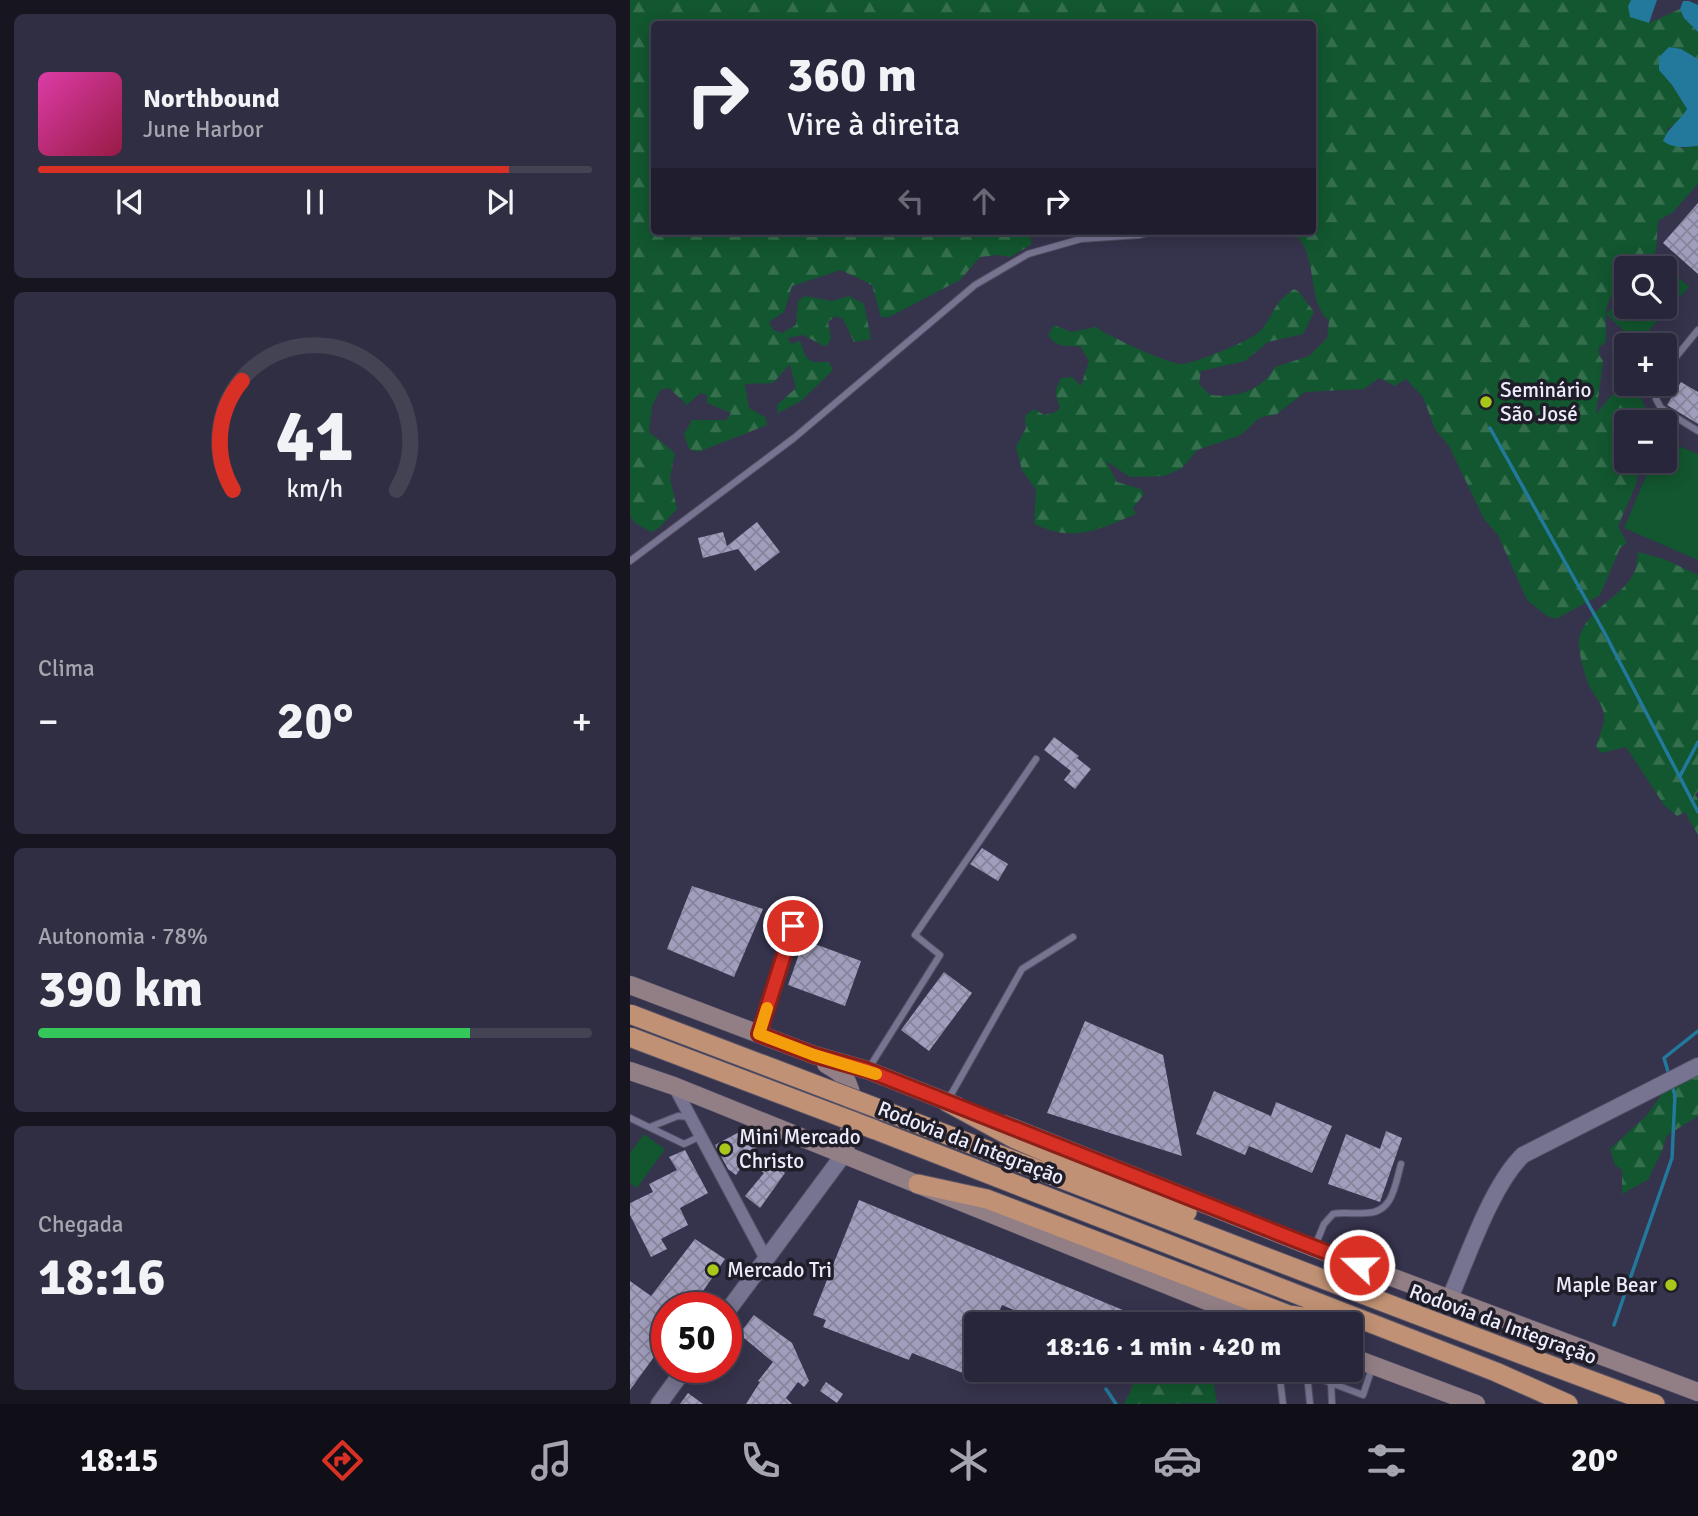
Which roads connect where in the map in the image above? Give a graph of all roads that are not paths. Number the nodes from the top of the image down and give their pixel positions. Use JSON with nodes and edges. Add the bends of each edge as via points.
{"nodes":[{"id":1,"x":1139,"y":235,"type":"edge"},
{"id":2,"x":1698,"y":330,"type":"edge"},
{"id":3,"x":1677,"y":356,"type":"edge"},
{"id":4,"x":1657,"y":396,"type":"edge"},
{"id":5,"x":1698,"y":431,"type":"edge"},
{"id":6,"x":630,"y":561,"type":"edge"},
{"id":7,"x":1037,"y":758,"type":"dead end"},
{"id":8,"x":793,"y":926,"type":"dead end"},
{"id":9,"x":1073,"y":937,"type":"dead end"},
{"id":10,"x":630,"y":985,"type":"edge"},
{"id":11,"x":630,"y":1014,"type":"edge"},
{"id":12,"x":759,"y":1034,"type":"junction"},
{"id":13,"x":630,"y":1037,"type":"edge"},
{"id":14,"x":814,"y":1055,"type":"junction"},
{"id":15,"x":1698,"y":1066,"type":"edge"},
{"id":16,"x":867,"y":1070,"type":"junction"},
{"id":17,"x":630,"y":1071,"type":"edge"},
{"id":18,"x":674,"y":1086,"type":"junction"},
{"id":19,"x":947,"y":1102,"type":"junction"},
{"id":20,"x":691,"y":1117,"type":"junction"},
{"id":21,"x":630,"y":1118,"type":"edge"},
{"id":22,"x":650,"y":1127,"type":"junction"},
{"id":23,"x":701,"y":1136,"type":"junction"},
{"id":24,"x":844,"y":1154,"type":"junction"},
{"id":25,"x":1401,"y":1164,"type":"dead end"},
{"id":26,"x":918,"y":1184,"type":"junction"},
{"id":27,"x":1314,"y":1248,"type":"junction"},
{"id":28,"x":766,"y":1259,"type":"junction"},
{"id":29,"x":742,"y":1292,"type":"edge"},
{"id":30,"x":1449,"y":1300,"type":"junction"},
{"id":31,"x":1391,"y":1306,"type":"junction"},
{"id":32,"x":1234,"y":1312,"type":"edge"},
{"id":33,"x":1386,"y":1328,"type":"junction"},
{"id":34,"x":1363,"y":1361,"type":"edge"},
{"id":35,"x":1373,"y":1365,"type":"junction"},
{"id":36,"x":1280,"y":1382,"type":"edge"},
{"id":37,"x":1308,"y":1382,"type":"edge"},
{"id":38,"x":674,"y":1383,"type":"edge"},
{"id":39,"x":1331,"y":1383,"type":"joint"},
{"id":40,"x":1524,"y":1384,"type":"junction"},
{"id":41,"x":1698,"y":1392,"type":"edge"},
{"id":42,"x":1469,"y":1403,"type":"edge"},
{"id":43,"x":659,"y":1404,"type":"edge"},
{"id":44,"x":1283,"y":1404,"type":"edge"},
{"id":45,"x":1310,"y":1404,"type":"edge"},
{"id":46,"x":1332,"y":1404,"type":"edge"},
{"id":47,"x":1554,"y":1404,"type":"edge"},
{"id":48,"x":1568,"y":1404,"type":"edge"},
{"id":49,"x":1656,"y":1404,"type":"edge"}],
"edges":[{"from":1,"to":6,"type":"lane","via":[[1082,239],[1028,254],[975,285],[794,438]]},
{"from":2,"to":3,"type":"lane"},
{"from":4,"to":5,"type":"lane","via":[[1661,408]]},
{"from":7,"to":16,"type":"lane","via":[[915,935],[940,955]]},
{"from":8,"to":12,"type":"lane"},
{"from":9,"to":19,"type":"lane","via":[[1022,969]]},
{"from":10,"to":12,"type":"main road"},
{"from":11,"to":31,"type":"highway","name":"Rodovia da Integração","bridge":true},
{"from":12,"to":14,"type":"main road"},
{"from":13,"to":33,"type":"highway","name":"Rodovia da Integração","bridge":true},
{"from":14,"to":16,"type":"main road"},
{"from":14,"to":24,"type":"main road","via":[[844,1076],[849,1090],[853,1109]]},
{"from":15,"to":30,"type":"street","via":[[1523,1155],[1500,1185]]},
{"from":16,"to":19,"type":"main road"},
{"from":17,"to":18,"type":"main road"},
{"from":18,"to":20,"type":"street"},
{"from":18,"to":24,"type":"main road"},
{"from":19,"to":27,"type":"main road"},
{"from":19,"to":31,"type":"highway","via":[[1015,1139],[1369,1290]]},
{"from":20,"to":22,"type":"lane","via":[[678,1116]]},
{"from":20,"to":23,"type":"street"},
{"from":21,"to":22,"type":"lane"},
{"from":22,"to":23,"type":"lane","via":[[684,1144]]},
{"from":23,"to":28,"type":"street"},
{"from":24,"to":26,"type":"main road"},
{"from":24,"to":28,"type":"street"},
{"from":25,"to":27,"type":"lane","via":[[1385,1207],[1376,1213],[1333,1213]]},
{"from":26,"to":32,"type":"main road"},
{"from":26,"to":33,"type":"highway","via":[[987,1199],[1289,1315]]},
{"from":27,"to":30,"type":"main road"},
{"from":28,"to":29,"type":"street"},
{"from":30,"to":41,"type":"main road"},
{"from":31,"to":49,"type":"highway","name":"Rodovia da Integração"},
{"from":33,"to":40,"type":"highway","name":"Rodovia da Integração"},
{"from":34,"to":35,"type":"main road"},
{"from":35,"to":39,"type":"lane","via":[[1363,1395]]},
{"from":35,"to":42,"type":"main road"},
{"from":36,"to":44,"type":"lane"},
{"from":37,"to":45,"type":"lane"},
{"from":38,"to":43,"type":"street"},
{"from":39,"to":46,"type":"lane"},
{"from":40,"to":47,"type":"highway"},
{"from":40,"to":48,"type":"highway","name":"Rodovia da Integração"}]}
